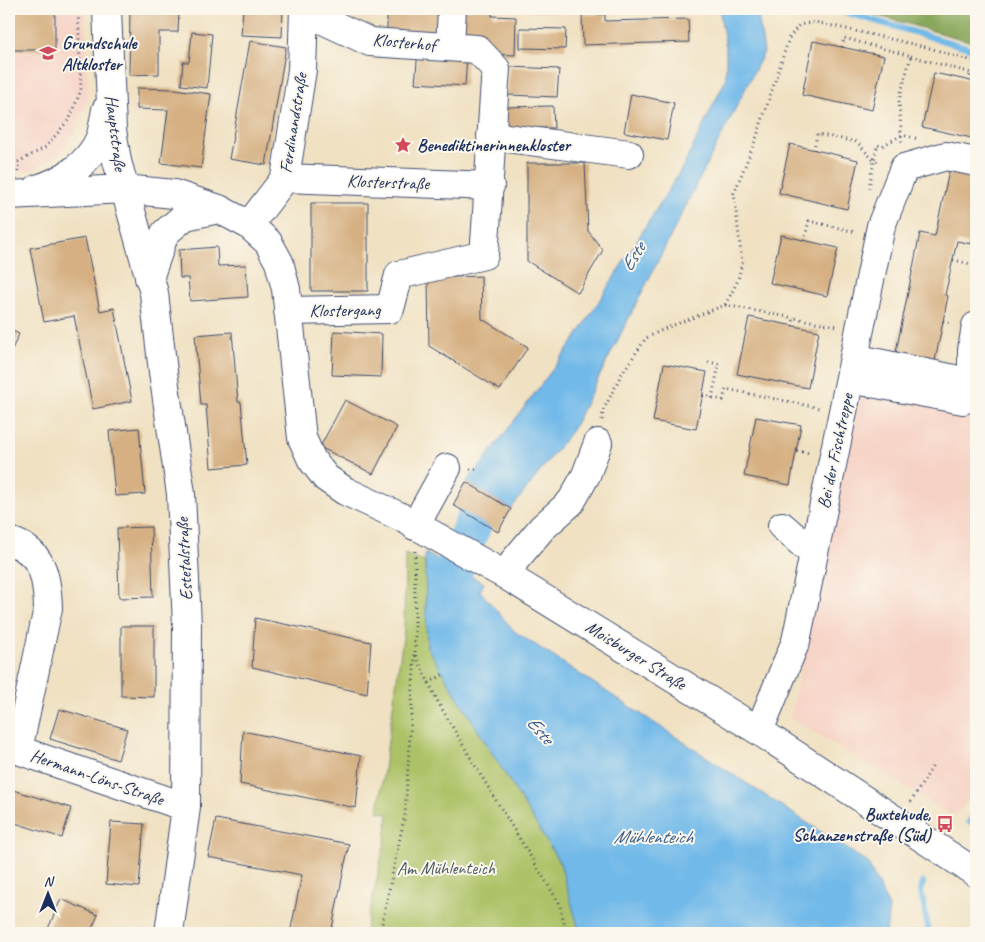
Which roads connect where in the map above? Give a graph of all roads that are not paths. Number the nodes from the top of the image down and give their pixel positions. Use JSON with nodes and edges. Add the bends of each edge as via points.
{"nodes":[{"id":1,"x":108,"y":9,"type":"edge"},
{"id":2,"x":452,"y":9,"type":"edge"},
{"id":3,"x":304,"y":10,"type":"edge"},
{"id":4,"x":450,"y":46,"type":"junction"},
{"id":5,"x":110,"y":92,"type":"junction"},
{"id":6,"x":491,"y":136,"type":"junction"},
{"id":7,"x":629,"y":154,"type":"dead end"},
{"id":8,"x":976,"y":162,"type":"edge"},
{"id":9,"x":285,"y":178,"type":"junction"},
{"id":10,"x":490,"y":186,"type":"junction"},
{"id":11,"x":124,"y":189,"type":"junction"},
{"id":12,"x":14,"y":194,"type":"edge"},
{"id":13,"x":219,"y":209,"type":"junction"},
{"id":14,"x":249,"y":225,"type":"junction"},
{"id":15,"x":149,"y":278,"type":"junction"},
{"id":16,"x":288,"y":311,"type":"junction"},
{"id":17,"x":976,"y":326,"type":"edge"},
{"id":18,"x":852,"y":368,"type":"junction"},
{"id":19,"x":954,"y":379,"type":"dead end"},
{"id":20,"x":302,"y":438,"type":"joint"},
{"id":21,"x":598,"y":443,"type":"road end"},
{"id":22,"x":447,"y":468,"type":"dead end"},
{"id":23,"x":782,"y":526,"type":"dead end"},
{"id":24,"x":424,"y":531,"type":"junction"},
{"id":25,"x":9,"y":541,"type":"edge"},
{"id":26,"x":814,"y":554,"type":"junction"},
{"id":27,"x":499,"y":571,"type":"junction"},
{"id":28,"x":759,"y":731,"type":"junction"},
{"id":29,"x":11,"y":749,"type":"edge"},
{"id":30,"x":186,"y":807,"type":"junction"},
{"id":31,"x":976,"y":874,"type":"edge"},
{"id":32,"x":169,"y":933,"type":"edge"}],
"edges":[{"from":1,"to":5,"type":"street","name":"Hauptstraße"},
{"from":2,"to":4,"type":"street","name":"Klosterhof"},
{"from":3,"to":4,"type":"street","name":"Klosterhof","via":[[370,42]]},
{"from":3,"to":9,"type":"street","name":"Ferdinandstraße","via":[[302,70]]},
{"from":4,"to":6,"type":"street","name":"Klosterhof","via":[[476,49],[496,69]]},
{"from":5,"to":11,"type":"street","name":"Hauptstraße","via":[[116,161]]},
{"from":5,"to":12,"type":"street","via":[[100,137],[91,155],[50,185]]},
{"from":6,"to":7,"type":"street"},
{"from":6,"to":10,"type":"street","name":"Klosterhof"},
{"from":8,"to":18,"type":"street","name":"Bei der Fischtreppe","via":[[946,156],[904,168],[878,237]]},
{"from":9,"to":10,"type":"street","name":"Klosterstraße"},
{"from":9,"to":14,"type":"street","name":"Ferdinandstraße"},
{"from":10,"to":16,"type":"street","name":"Klostergang","via":[[484,255],[399,275],[390,309]]},
{"from":11,"to":12,"type":"street"},
{"from":11,"to":13,"type":"street","name":"Hauptstraße","via":[[174,194]]},
{"from":11,"to":15,"type":"street","name":"Estetalstraße"},
{"from":13,"to":14,"type":"street","name":"Hauptstraße"},
{"from":13,"to":15,"type":"street","via":[[185,216],[165,233]]},
{"from":14,"to":16,"type":"street","name":"Hauptstraße","via":[[268,242],[278,262]]},
{"from":15,"to":30,"type":"street","name":"Estetalstraße","via":[[180,494],[187,625]]},
{"from":16,"to":20,"type":"street","name":"Hauptstraße"},
{"from":17,"to":18,"type":"street","via":[[972,375],[963,400]]},
{"from":18,"to":19,"type":"street"},
{"from":18,"to":26,"type":"street","name":"Bei der Fischtreppe"},
{"from":20,"to":24,"type":"street","name":"Moisburger Straße","via":[[312,460],[326,478]]},
{"from":21,"to":27,"type":"street","via":[[586,476],[571,502],[542,528],[515,560]]},
{"from":22,"to":24,"type":"street"},
{"from":23,"to":26,"type":"street"},
{"from":24,"to":27,"type":"street","name":"Moisburger Straße"},
{"from":25,"to":29,"type":"street","via":[[31,551],[41,566],[47,585],[48,608]]},
{"from":26,"to":28,"type":"street","name":"Bei der Fischtreppe","via":[[796,641]]},
{"from":27,"to":28,"type":"street","name":"Moisburger Straße"},
{"from":28,"to":31,"type":"street","name":"Moisburger Straße"},
{"from":29,"to":30,"type":"street","name":"Hermann-Löns-Straße"},
{"from":30,"to":32,"type":"street","name":"Estetalstraße"}]}
